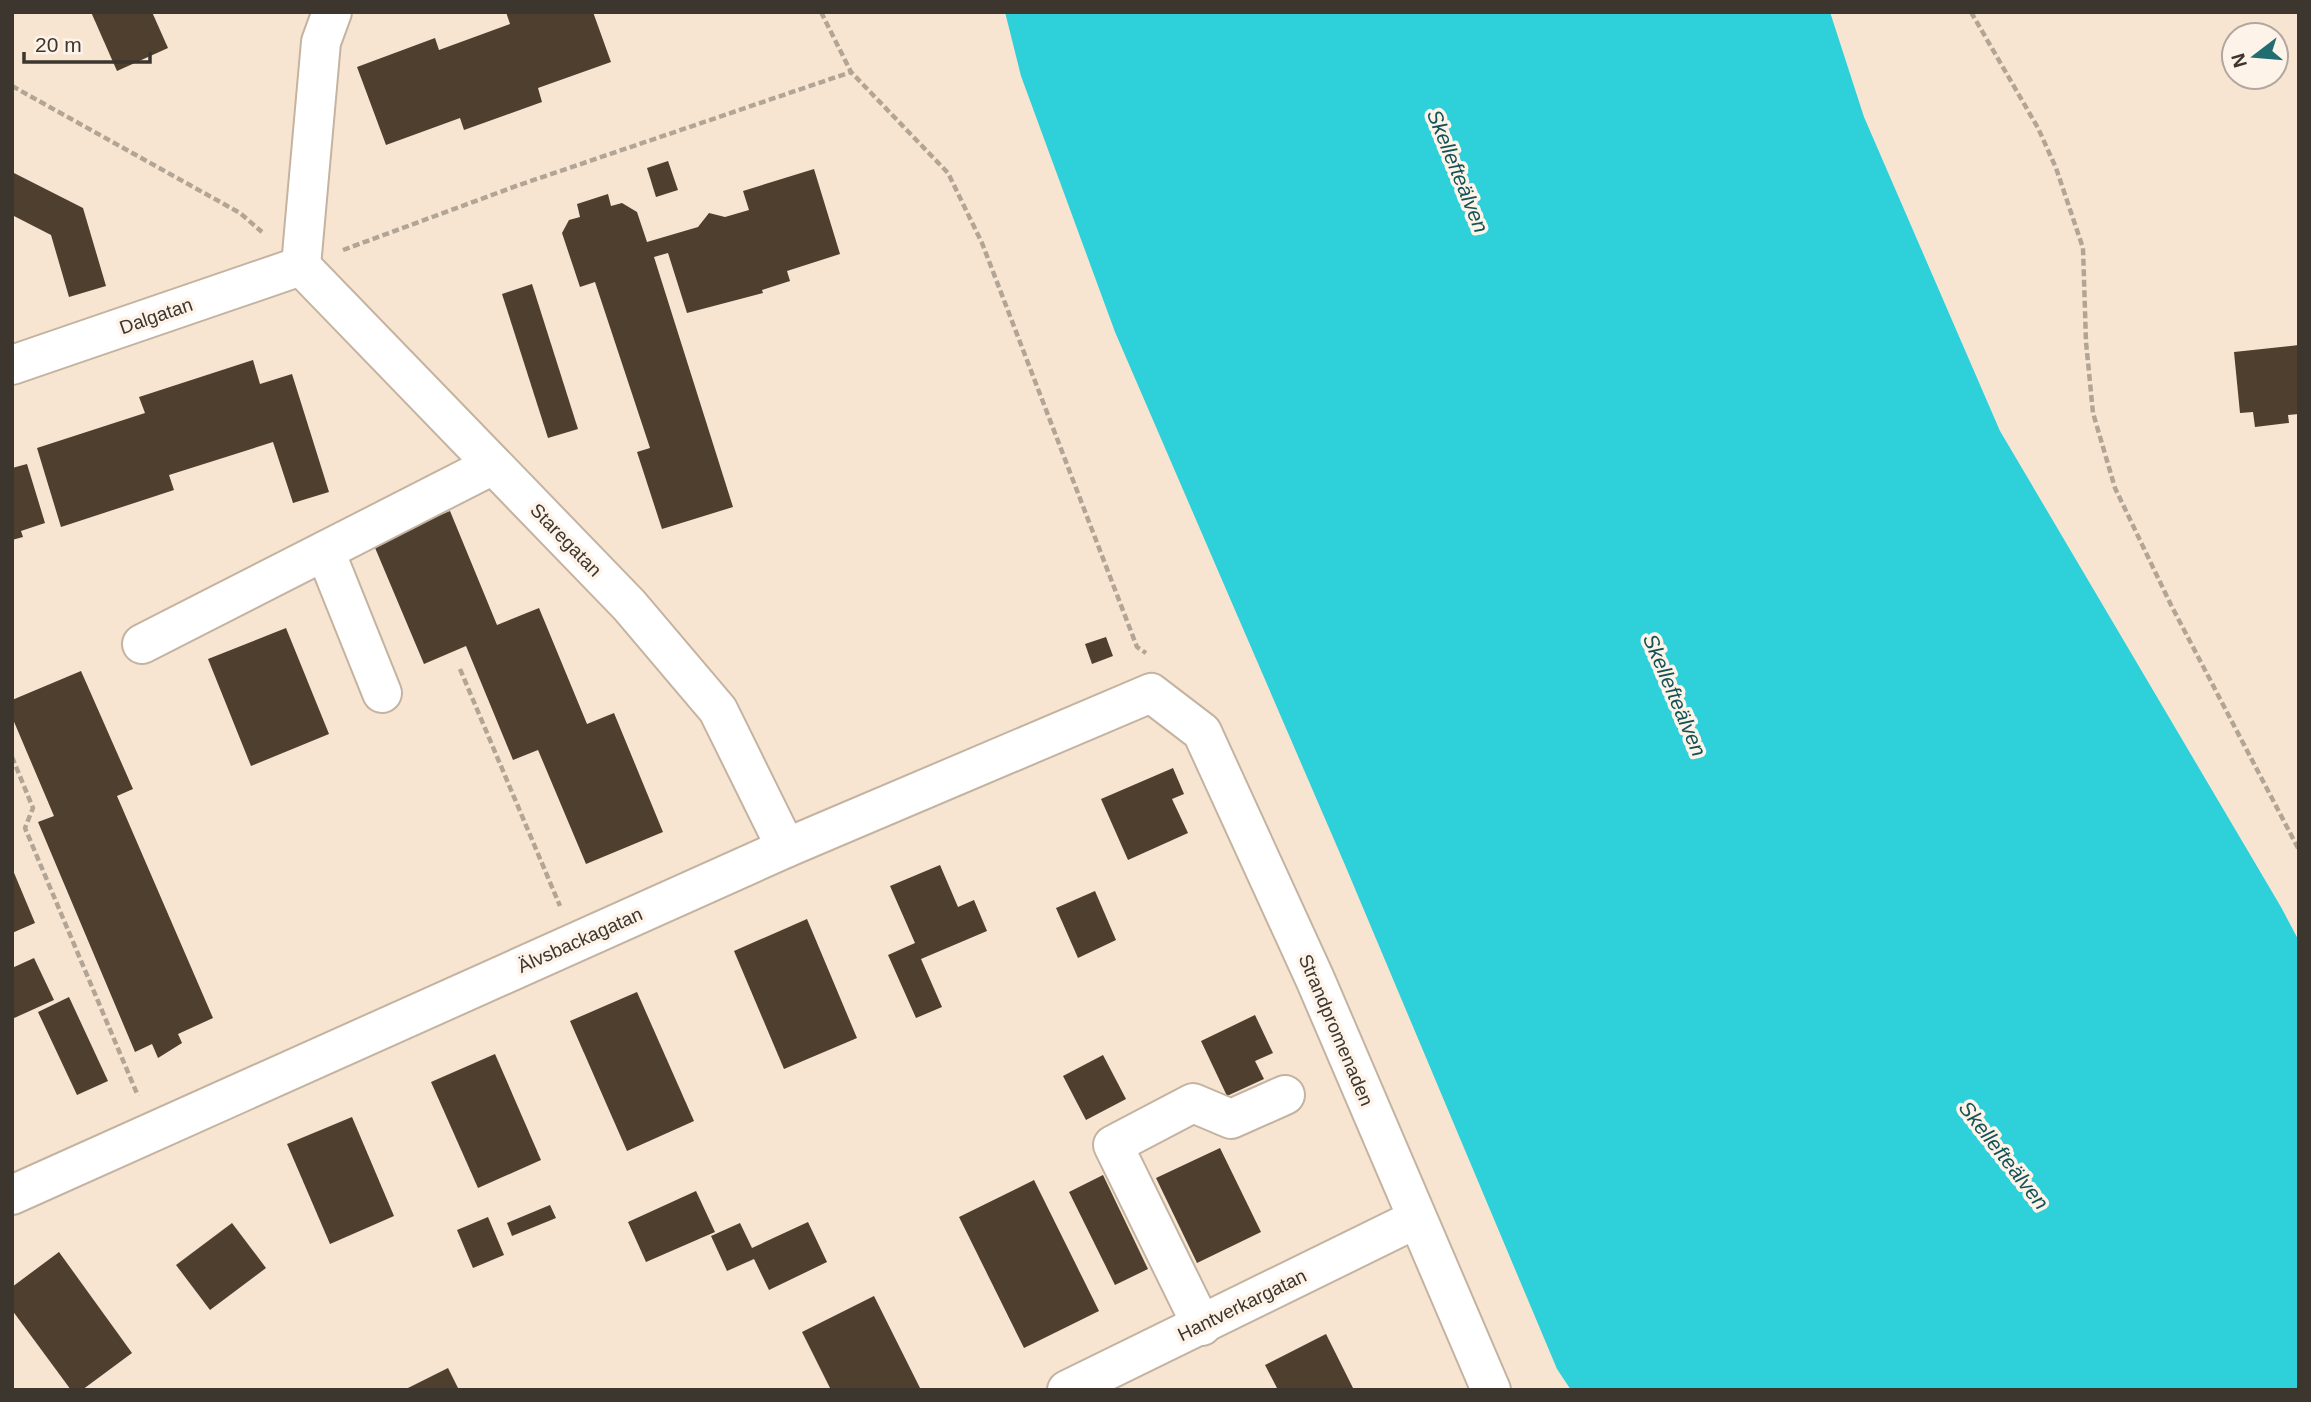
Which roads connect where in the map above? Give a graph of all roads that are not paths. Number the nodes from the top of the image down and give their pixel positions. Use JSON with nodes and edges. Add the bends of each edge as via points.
{"nodes":[{"id":1,"x":331,"y":12,"type":"edge"},
{"id":2,"x":301,"y":266,"type":"junction"},
{"id":3,"x":12,"y":365,"type":"edge"},
{"id":4,"x":493,"y":465,"type":"junction"},
{"id":5,"x":325,"y":551,"type":"junction"},
{"id":6,"x":142,"y":644,"type":"dead end"},
{"id":7,"x":382,"y":693,"type":"dead end"},
{"id":8,"x":1151,"y":693,"type":"joint"},
{"id":9,"x":786,"y":848,"type":"junction"},
{"id":10,"x":1285,"y":1095,"type":"dead end"},
{"id":11,"x":12,"y":1195,"type":"edge"},
{"id":12,"x":1416,"y":1219,"type":"junction"},
{"id":13,"x":1202,"y":1326,"type":"junction"},
{"id":14,"x":1067,"y":1390,"type":"edge"},
{"id":15,"x":1491,"y":1390,"type":"edge"}],
"edges":[{"from":1,"to":2,"type":"street","via":[[321,42]]},
{"from":2,"to":3,"type":"street","name":"Dalgatan"},
{"from":2,"to":4,"type":"street","name":"Staregatan"},
{"from":4,"to":5,"type":"street"},
{"from":4,"to":9,"type":"street","name":"Staregatan","via":[[629,605],[718,710]]},
{"from":5,"to":6,"type":"street"},
{"from":5,"to":7,"type":"street"},
{"from":8,"to":9,"type":"street","name":"Älvsbackagatan"},
{"from":8,"to":12,"type":"street","name":"Strandpromenaden","via":[[1202,732],[1315,979]]},
{"from":9,"to":11,"type":"street","name":"Älvsbackagatan"},
{"from":10,"to":13,"type":"street","via":[[1231,1119],[1193,1103],[1112,1146]]},
{"from":12,"to":13,"type":"street","name":"Hantverkargatan"},
{"from":12,"to":15,"type":"street","name":"Strandpromenaden"},
{"from":13,"to":14,"type":"street","name":"Hantverkargatan"}]}
